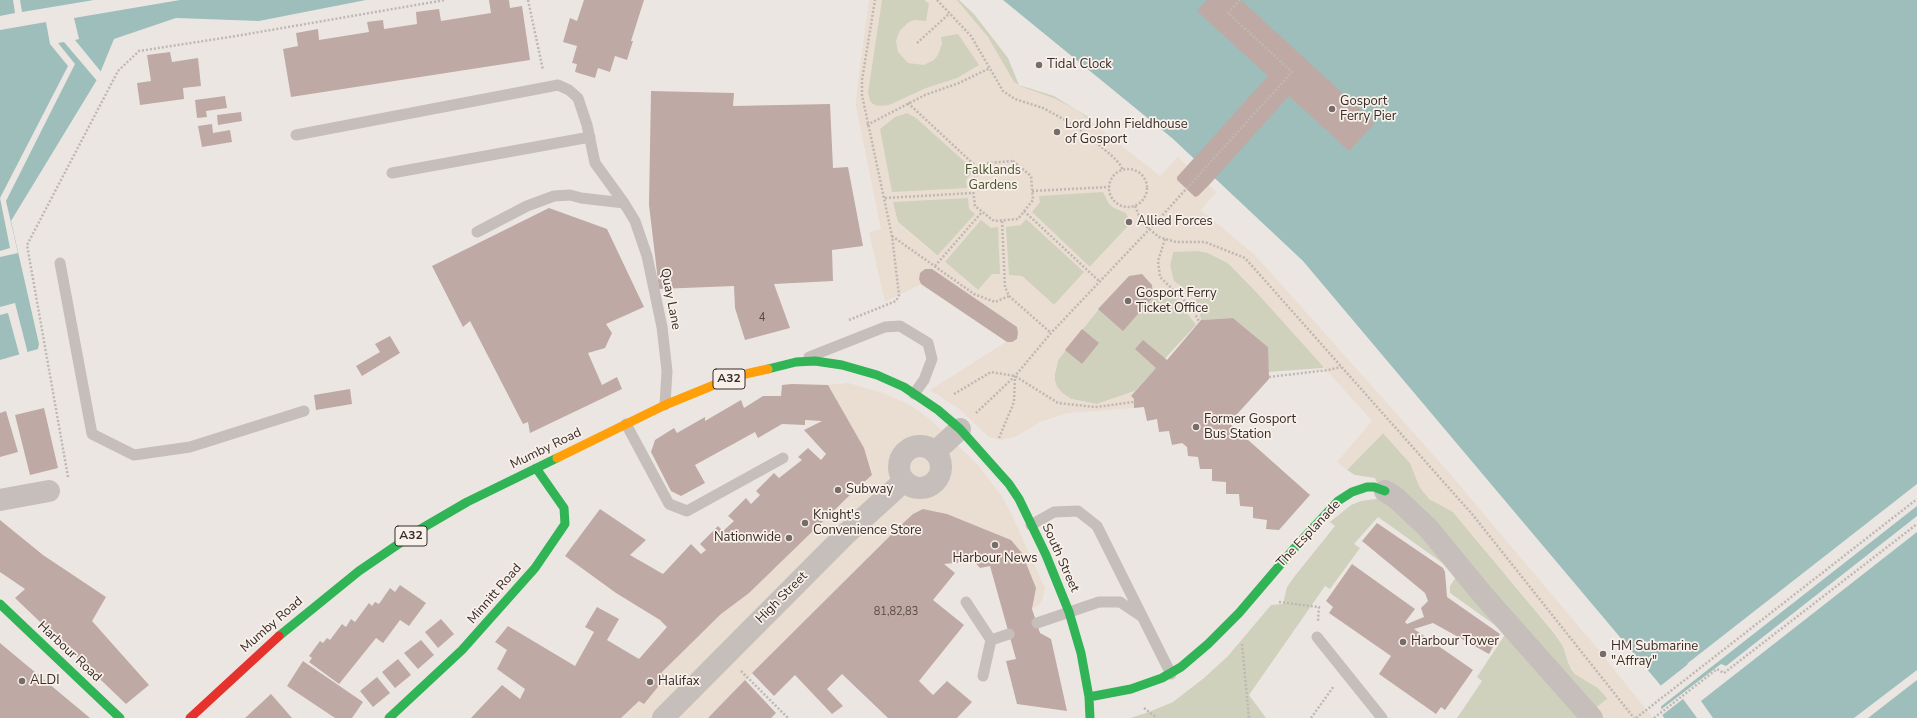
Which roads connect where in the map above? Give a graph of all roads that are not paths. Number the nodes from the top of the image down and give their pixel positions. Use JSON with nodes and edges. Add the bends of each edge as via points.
{"nodes":[{"id":1,"x":296,"y":135,"type":"dead end"},
{"id":2,"x":590,"y":137,"type":"junction"},
{"id":3,"x":392,"y":173,"type":"dead end"},
{"id":4,"x":624,"y":203,"type":"junction"},
{"id":5,"x":477,"y":232,"type":"dead end"},
{"id":6,"x":60,"y":263,"type":"dead end"},
{"id":7,"x":796,"y":362,"type":"junction"},
{"id":8,"x":914,"y":394,"type":"junction"},
{"id":9,"x":665,"y":405,"type":"junction"},
{"id":10,"x":304,"y":411,"type":"dead end"},
{"id":11,"x":626,"y":424,"type":"junction"},
{"id":12,"x":960,"y":429,"type":"junction"},
{"id":13,"x":935,"y":452,"type":"junction"},
{"id":14,"x":783,"y":458,"type":"dead end"},
{"id":15,"x":536,"y":468,"type":"junction"},
{"id":16,"x":904,"y":481,"type":"junction"},
{"id":17,"x":49,"y":491,"type":"road end"},
{"id":18,"x":1386,"y":491,"type":"joint"},
{"id":19,"x":0,"y":500,"type":"edge"},
{"id":20,"x":1031,"y":525,"type":"junction"},
{"id":21,"x":966,"y":602,"type":"dead end"},
{"id":22,"x":0,"y":604,"type":"edge"},
{"id":23,"x":1069,"y":612,"type":"junction"},
{"id":24,"x":1142,"y":616,"type":"junction"},
{"id":25,"x":1037,"y":624,"type":"dead end"},
{"id":26,"x":1009,"y":634,"type":"dead end"},
{"id":27,"x":1317,"y":637,"type":"road end"},
{"id":28,"x":991,"y":640,"type":"junction"},
{"id":29,"x":1171,"y":674,"type":"junction"},
{"id":30,"x":983,"y":676,"type":"dead end"},
{"id":31,"x":1089,"y":697,"type":"junction"},
{"id":32,"x":120,"y":718,"type":"edge"},
{"id":33,"x":190,"y":718,"type":"edge"},
{"id":34,"x":389,"y":718,"type":"edge"},
{"id":35,"x":663,"y":718,"type":"edge"},
{"id":36,"x":1090,"y":718,"type":"edge"},
{"id":37,"x":1382,"y":718,"type":"edge"},
{"id":38,"x":1592,"y":718,"type":"edge"}],
"edges":[{"from":1,"to":2,"type":"lane","name":"Quay Lane","via":[[558,85],[578,98]]},
{"from":2,"to":3,"type":"lane"},
{"from":2,"to":4,"type":"lane","name":"Quay Lane","via":[[595,162]]},
{"from":4,"to":5,"type":"lane","via":[[559,195],[528,206]]},
{"from":4,"to":9,"type":"lane","name":"Quay Lane","via":[[635,221],[647,256],[660,315],[666,371]]},
{"from":6,"to":10,"type":"lane","via":[[92,434],[134,455],[190,447]]},
{"from":7,"to":8,"type":"main road","name":"Mumby Road","number":"A32","via":[[815,361],[854,368],[887,379]]},
{"from":7,"to":8,"type":"lane","via":[[885,327],[900,326],[928,343],[932,359],[924,380]]},
{"from":7,"to":9,"type":"main road","name":"Mumby Road","number":"A32","via":[[736,376]]},
{"from":8,"to":12,"type":"main road","name":"Mumby Road","number":"A32"},
{"from":9,"to":11,"type":"main road","name":"Mumby Road","number":"A32"},
{"from":11,"to":14,"type":"lane","via":[[669,504],[686,511]]},
{"from":11,"to":15,"type":"main road","name":"Mumby Road","number":"A32"},
{"from":12,"to":13,"type":"street"},
{"from":12,"to":20,"type":"main road","name":"South Street","via":[[1009,484]]},
{"from":13,"to":16,"type":"street","via":[[939,458],[940,470],[934,482],[928,486],[915,487]]},
{"from":13,"to":16,"type":"street","via":[[922,445],[908,449],[902,454],[898,468]]},
{"from":15,"to":33,"type":"main road","name":"Mumby Road","number":"A32","via":[[467,502],[359,571],[265,647]]},
{"from":15,"to":34,"type":"main road","name":"Minnitt Road","via":[[564,508],[565,524],[534,568],[462,650]]},
{"from":16,"to":35,"type":"street","name":"High Street","via":[[848,533]]},
{"from":17,"to":19,"type":"street"},
{"from":18,"to":29,"type":"main road","name":"The Esplanade","via":[[1367,487],[1352,492],[1338,501],[1239,613],[1192,658]]},
{"from":18,"to":38,"type":"street","name":"The Esplanade","via":[[1428,528],[1483,595]]},
{"from":20,"to":23,"type":"main road","name":"South Street"},
{"from":20,"to":24,"type":"lane","via":[[1054,512],[1078,511],[1097,526]]},
{"from":21,"to":28,"type":"lane"},
{"from":22,"to":32,"type":"main road","name":"Harbour Road"},
{"from":23,"to":24,"type":"lane","via":[[1099,602],[1120,602]]},
{"from":23,"to":25,"type":"lane"},
{"from":23,"to":31,"type":"main road","name":"South Street","via":[[1081,653]]},
{"from":24,"to":29,"type":"lane"},
{"from":26,"to":28,"type":"lane"},
{"from":27,"to":37,"type":"lane"},
{"from":28,"to":30,"type":"lane"},
{"from":29,"to":31,"type":"main road","name":"The Esplanade","via":[[1131,689]]},
{"from":31,"to":36,"type":"main road","name":"South Street"}]}
